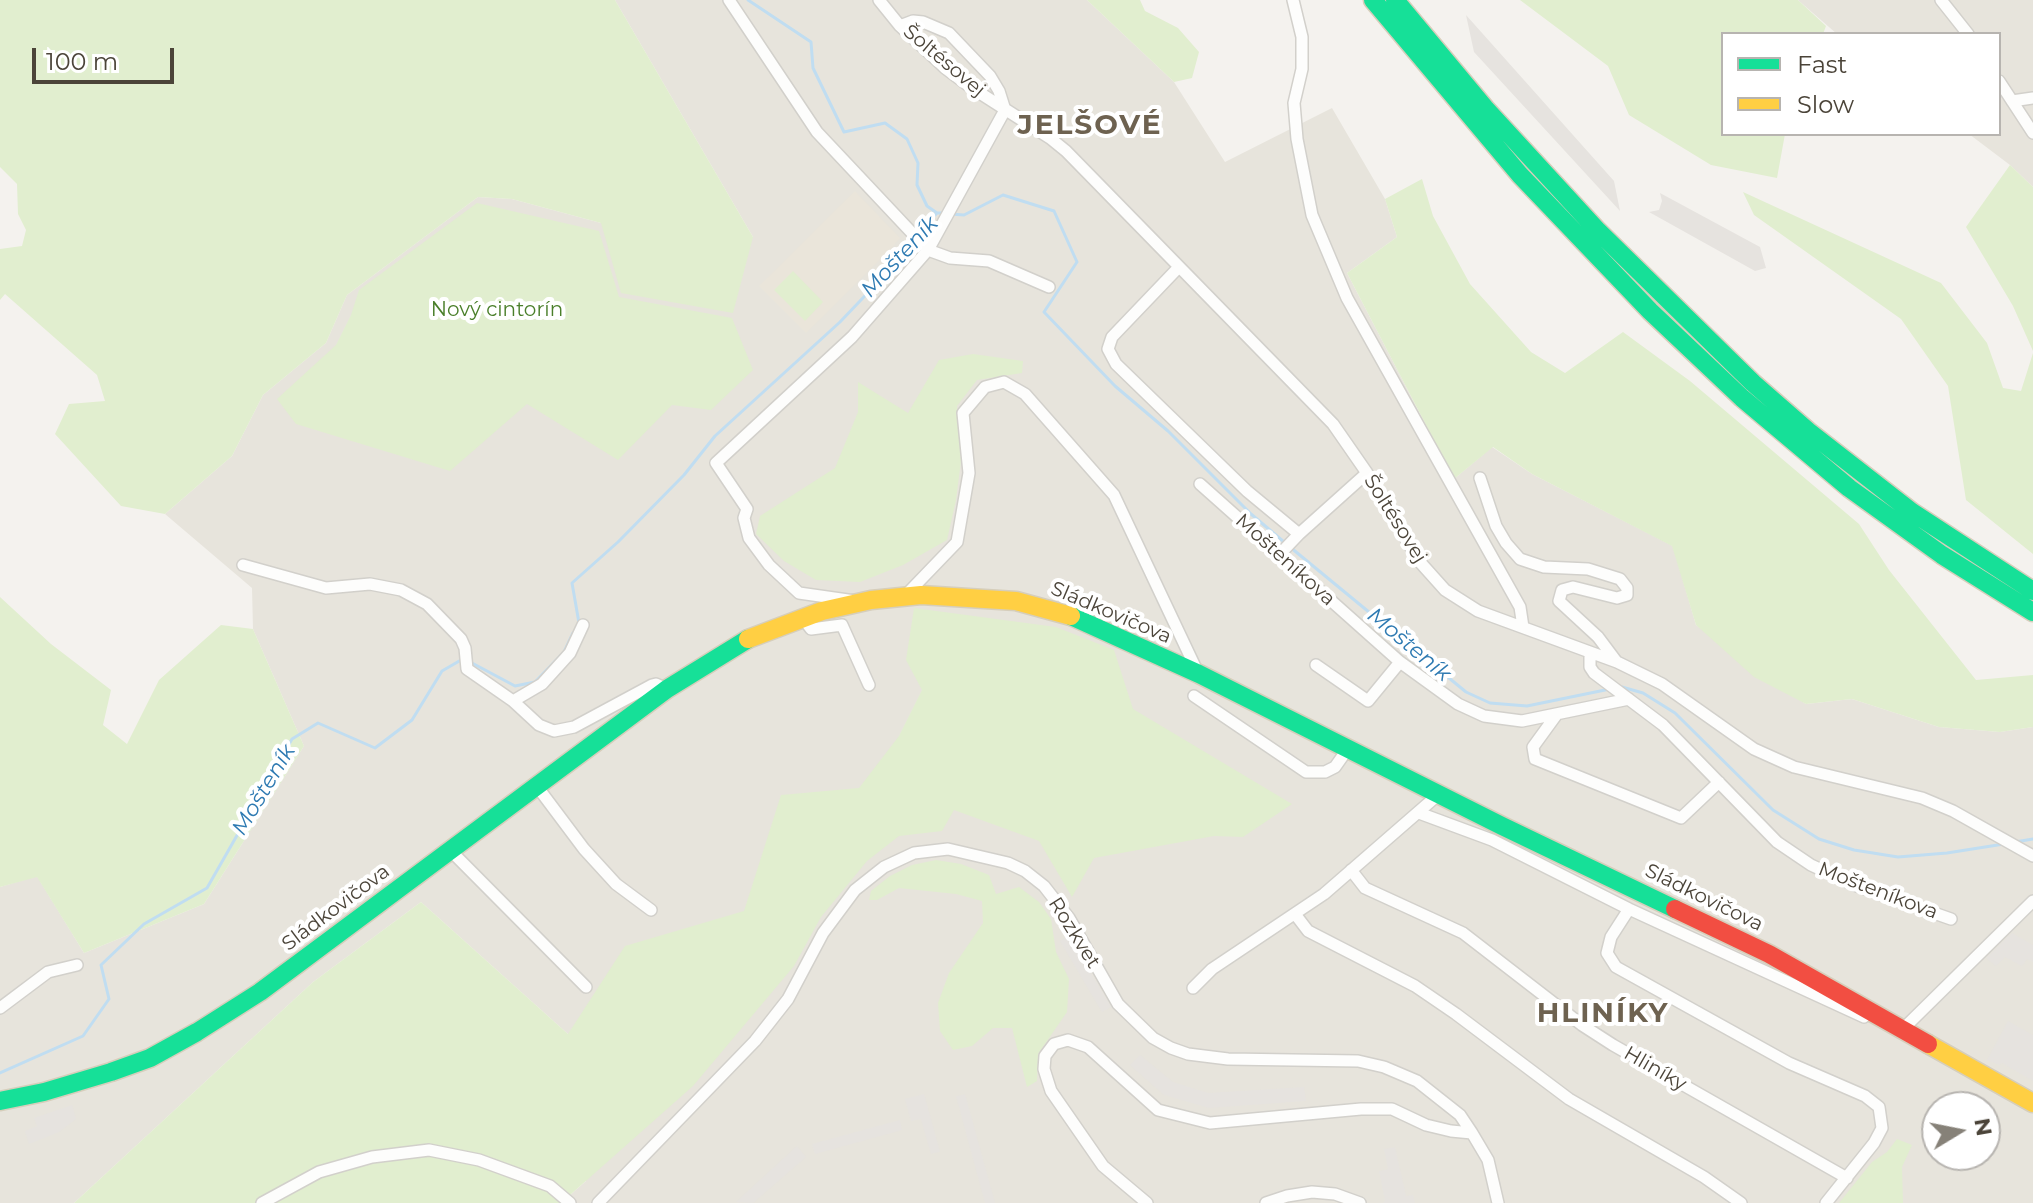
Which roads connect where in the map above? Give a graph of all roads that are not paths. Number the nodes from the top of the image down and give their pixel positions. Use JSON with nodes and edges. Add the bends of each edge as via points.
{"nodes":[{"id":1,"x":729,"y":0,"type":"edge"},
{"id":2,"x":879,"y":0,"type":"edge"},
{"id":3,"x":1293,"y":0,"type":"edge"},
{"id":4,"x":1373,"y":0,"type":"edge"},
{"id":5,"x":1395,"y":0,"type":"edge"},
{"id":6,"x":1941,"y":0,"type":"edge"},
{"id":7,"x":900,"y":26,"type":"junction"},
{"id":8,"x":1966,"y":32,"type":"edge"},
{"id":9,"x":2001,"y":84,"type":"edge"},
{"id":10,"x":2033,"y":98,"type":"edge"},
{"id":11,"x":2012,"y":101,"type":"junction"},
{"id":12,"x":1005,"y":110,"type":"junction"},
{"id":13,"x":2033,"y":133,"type":"edge"},
{"id":14,"x":928,"y":250,"type":"junction"},
{"id":15,"x":1178,"y":268,"type":"junction"},
{"id":16,"x":1049,"y":287,"type":"dead end"},
{"id":17,"x":1367,"y":473,"type":"junction"},
{"id":18,"x":1480,"y":478,"type":"dead end"},
{"id":19,"x":1200,"y":484,"type":"dead end"},
{"id":20,"x":1289,"y":545,"type":"junction"},
{"id":21,"x":243,"y":565,"type":"dead end"},
{"id":22,"x":2033,"y":591,"type":"edge"},
{"id":23,"x":904,"y":596,"type":"junction"},
{"id":24,"x":860,"y":602,"type":"junction"},
{"id":25,"x":2033,"y":612,"type":"edge"},
{"id":26,"x":802,"y":617,"type":"junction"},
{"id":27,"x":583,"y":625,"type":"dead end"},
{"id":28,"x":1523,"y":627,"type":"junction"},
{"id":29,"x":1590,"y":653,"type":"junction"},
{"id":30,"x":1400,"y":662,"type":"junction"},
{"id":31,"x":1617,"y":662,"type":"junction"},
{"id":32,"x":1316,"y":665,"type":"dead end"},
{"id":33,"x":1199,"y":674,"type":"junction"},
{"id":34,"x":869,"y":685,"type":"dead end"},
{"id":35,"x":667,"y":689,"type":"junction"},
{"id":36,"x":1619,"y":692,"type":"junction"},
{"id":37,"x":1194,"y":696,"type":"dead end"},
{"id":38,"x":513,"y":701,"type":"junction"},
{"id":39,"x":1557,"y":714,"type":"junction"},
{"id":40,"x":1347,"y":750,"type":"junction"},
{"id":41,"x":1719,"y":782,"type":"junction"},
{"id":42,"x":536,"y":785,"type":"junction"},
{"id":43,"x":1439,"y":794,"type":"junction"},
{"id":44,"x":1419,"y":813,"type":"junction"},
{"id":45,"x":450,"y":850,"type":"junction"},
{"id":46,"x":2033,"y":856,"type":"edge"},
{"id":47,"x":1351,"y":870,"type":"junction"},
{"id":48,"x":2033,"y":901,"type":"edge"},
{"id":49,"x":1629,"y":909,"type":"junction"},
{"id":50,"x":651,"y":910,"type":"dead end"},
{"id":51,"x":1295,"y":914,"type":"junction"},
{"id":52,"x":1951,"y":919,"type":"dead end"},
{"id":53,"x":77,"y":965,"type":"dead end"},
{"id":54,"x":586,"y":987,"type":"dead end"},
{"id":55,"x":1193,"y":988,"type":"dead end"},
{"id":56,"x":0,"y":1008,"type":"edge"},
{"id":57,"x":1869,"y":1015,"type":"junction"},
{"id":58,"x":1904,"y":1028,"type":"junction"},
{"id":59,"x":0,"y":1101,"type":"edge"},
{"id":60,"x":2033,"y":1103,"type":"edge"},
{"id":61,"x":1472,"y":1133,"type":"junction"},
{"id":62,"x":1847,"y":1178,"type":"junction"},
{"id":63,"x":262,"y":1203,"type":"edge"},
{"id":64,"x":570,"y":1203,"type":"edge"},
{"id":65,"x":598,"y":1203,"type":"edge"},
{"id":66,"x":1147,"y":1203,"type":"edge"},
{"id":67,"x":1266,"y":1203,"type":"edge"},
{"id":68,"x":1360,"y":1203,"type":"edge"},
{"id":69,"x":1498,"y":1203,"type":"edge"},
{"id":70,"x":1741,"y":1203,"type":"edge"},
{"id":71,"x":1826,"y":1203,"type":"edge"}],
"edges":[{"from":1,"to":14,"type":"street","via":[[817,132]]},
{"from":2,"to":7,"type":"street","name":"Šoltésovej"},
{"from":3,"to":28,"type":"street","via":[[1302,37],[1294,103],[1297,139],[1312,215],[1347,298],[1520,607]]},
{"from":4,"to":25,"type":"main road","via":[[1520,175],[1742,398],[1849,488]]},
{"from":5,"to":22,"type":"main road","via":[[1566,197],[1753,383],[1912,512]]},
{"from":6,"to":8,"type":"street"},
{"from":7,"to":12,"type":"street","name":"Šoltésovej","via":[[945,68]]},
{"from":7,"to":12,"type":"street","via":[[923,22],[949,33],[990,76]]},
{"from":9,"to":11,"type":"street"},
{"from":10,"to":11,"type":"street"},
{"from":11,"to":13,"type":"street"},
{"from":12,"to":14,"type":"street"},
{"from":12,"to":15,"type":"street","name":"Šoltésovej","via":[[1066,151]]},
{"from":14,"to":16,"type":"street","via":[[989,261]]},
{"from":14,"to":24,"type":"street","via":[[852,337],[716,463],[747,509],[749,538],[769,565],[799,593]]},
{"from":15,"to":17,"type":"street","name":"Šoltésovej","via":[[1333,424]]},
{"from":15,"to":20,"type":"street","name":"Mošteníkova","via":[[1112,337],[1108,349],[1116,364],[1247,491]]},
{"from":17,"to":20,"type":"street","name":"Mošteníkova"},
{"from":17,"to":28,"type":"street","name":"Šoltésovej","via":[[1419,561],[1445,590],[1478,611]]},
{"from":18,"to":31,"type":"street","via":[[1496,526],[1520,559],[1544,567],[1588,569],[1620,579],[1627,588],[1627,595],[1617,598],[1573,587],[1562,590],[1559,601]]},
{"from":19,"to":20,"type":"street","name":"Mošteníkova"},
{"from":20,"to":30,"type":"street","name":"Mošteníkova"},
{"from":21,"to":38,"type":"street","name":"Sládkovičova","via":[[326,588],[370,584],[401,590],[427,604],[461,639],[467,669]]},
{"from":23,"to":24,"type":"main road","name":"Sládkovičova"},
{"from":23,"to":33,"type":"main road","name":"Sládkovičova","via":[[1040,606],[1086,621]]},
{"from":23,"to":33,"type":"street","via":[[957,542],[969,473],[963,413],[985,387],[1004,382],[1025,394],[1114,495]]},
{"from":24,"to":26,"type":"main road","name":"Sládkovičova"},
{"from":26,"to":34,"type":"street","via":[[811,629],[842,625]]},
{"from":26,"to":35,"type":"main road","name":"Sládkovičova","via":[[733,646]]},
{"from":27,"to":38,"type":"street","via":[[570,653],[542,684]]},
{"from":28,"to":29,"type":"street","name":"Šoltésovej"},
{"from":29,"to":31,"type":"street","name":"Šoltésovej"},
{"from":29,"to":36,"type":"street","via":[[1594,673]]},
{"from":30,"to":32,"type":"street","via":[[1368,701]]},
{"from":30,"to":39,"type":"street","name":"Mošteníkova","via":[[1484,716],[1522,721]]},
{"from":31,"to":46,"type":"street","name":"Šoltésovej","via":[[1662,684],[1754,749],[1794,767],[1922,798]]},
{"from":33,"to":40,"type":"main road","name":"Sládkovičova"},
{"from":35,"to":38,"type":"street","name":"Sládkovičova","via":[[652,685],[574,727],[554,731],[539,725]]},
{"from":35,"to":42,"type":"main road","name":"Sládkovičova"},
{"from":36,"to":39,"type":"street","name":"Mošteníkova"},
{"from":36,"to":41,"type":"street","name":"Mošteníkova","via":[[1663,725]]},
{"from":37,"to":40,"type":"street","via":[[1306,772],[1335,767]]},
{"from":39,"to":41,"type":"street","via":[[1533,747],[1535,759],[1681,818]]},
{"from":40,"to":43,"type":"main road","name":"Sládkovičova"},
{"from":41,"to":52,"type":"street","name":"Mošteníkova","via":[[1777,842],[1811,865]]},
{"from":42,"to":45,"type":"main road","name":"Sládkovičova"},
{"from":42,"to":50,"type":"street","via":[[594,861]]},
{"from":43,"to":44,"type":"street"},
{"from":43,"to":57,"type":"main road","name":"Sládkovičova","via":[[1758,948]]},
{"from":44,"to":47,"type":"street"},
{"from":44,"to":49,"type":"street","name":"Sládkovičova","via":[[1492,840]]},
{"from":45,"to":54,"type":"street"},
{"from":45,"to":59,"type":"main road","name":"Sládkovičova","via":[[260,992],[181,1041],[111,1072]]},
{"from":47,"to":51,"type":"street"},
{"from":47,"to":62,"type":"street","name":"Hliníky","via":[[1365,888],[1463,933],[1613,1045]]},
{"from":48,"to":58,"type":"street"},
{"from":49,"to":57,"type":"street","name":"Sládkovičova"},
{"from":49,"to":62,"type":"street","via":[[1607,953],[1616,967],[1879,1107],[1882,1128]]},
{"from":51,"to":55,"type":"street","via":[[1212,969]]},
{"from":51,"to":70,"type":"street","via":[[1308,931],[1415,986],[1569,1099]]},
{"from":53,"to":56,"type":"street","via":[[48,972]]},
{"from":57,"to":58,"type":"main road","name":"Sládkovičova"},
{"from":58,"to":60,"type":"main road","name":"Sládkovičova"},
{"from":61,"to":65,"type":"street","name":"Rozkvet","via":[[1440,1098],[1384,1067],[1326,1059],[1228,1059],[1171,1048],[1118,1004],[1069,918],[1044,886],[1025,871],[989,857],[931,850],[884,867],[855,890],[823,933],[788,999],[755,1041]]},
{"from":61,"to":66,"type":"street","via":[[1426,1125],[1392,1109],[1210,1123],[1158,1110],[1088,1047],[1068,1040],[1054,1044],[1044,1069],[1051,1091],[1103,1166]]},
{"from":61,"to":69,"type":"street","name":"Rozkvet","via":[[1488,1160]]},
{"from":62,"to":71,"type":"street"},
{"from":63,"to":64,"type":"street","via":[[319,1172],[372,1157],[429,1150],[479,1160],[550,1186]]},
{"from":67,"to":68,"type":"street","via":[[1312,1192]]}]}
